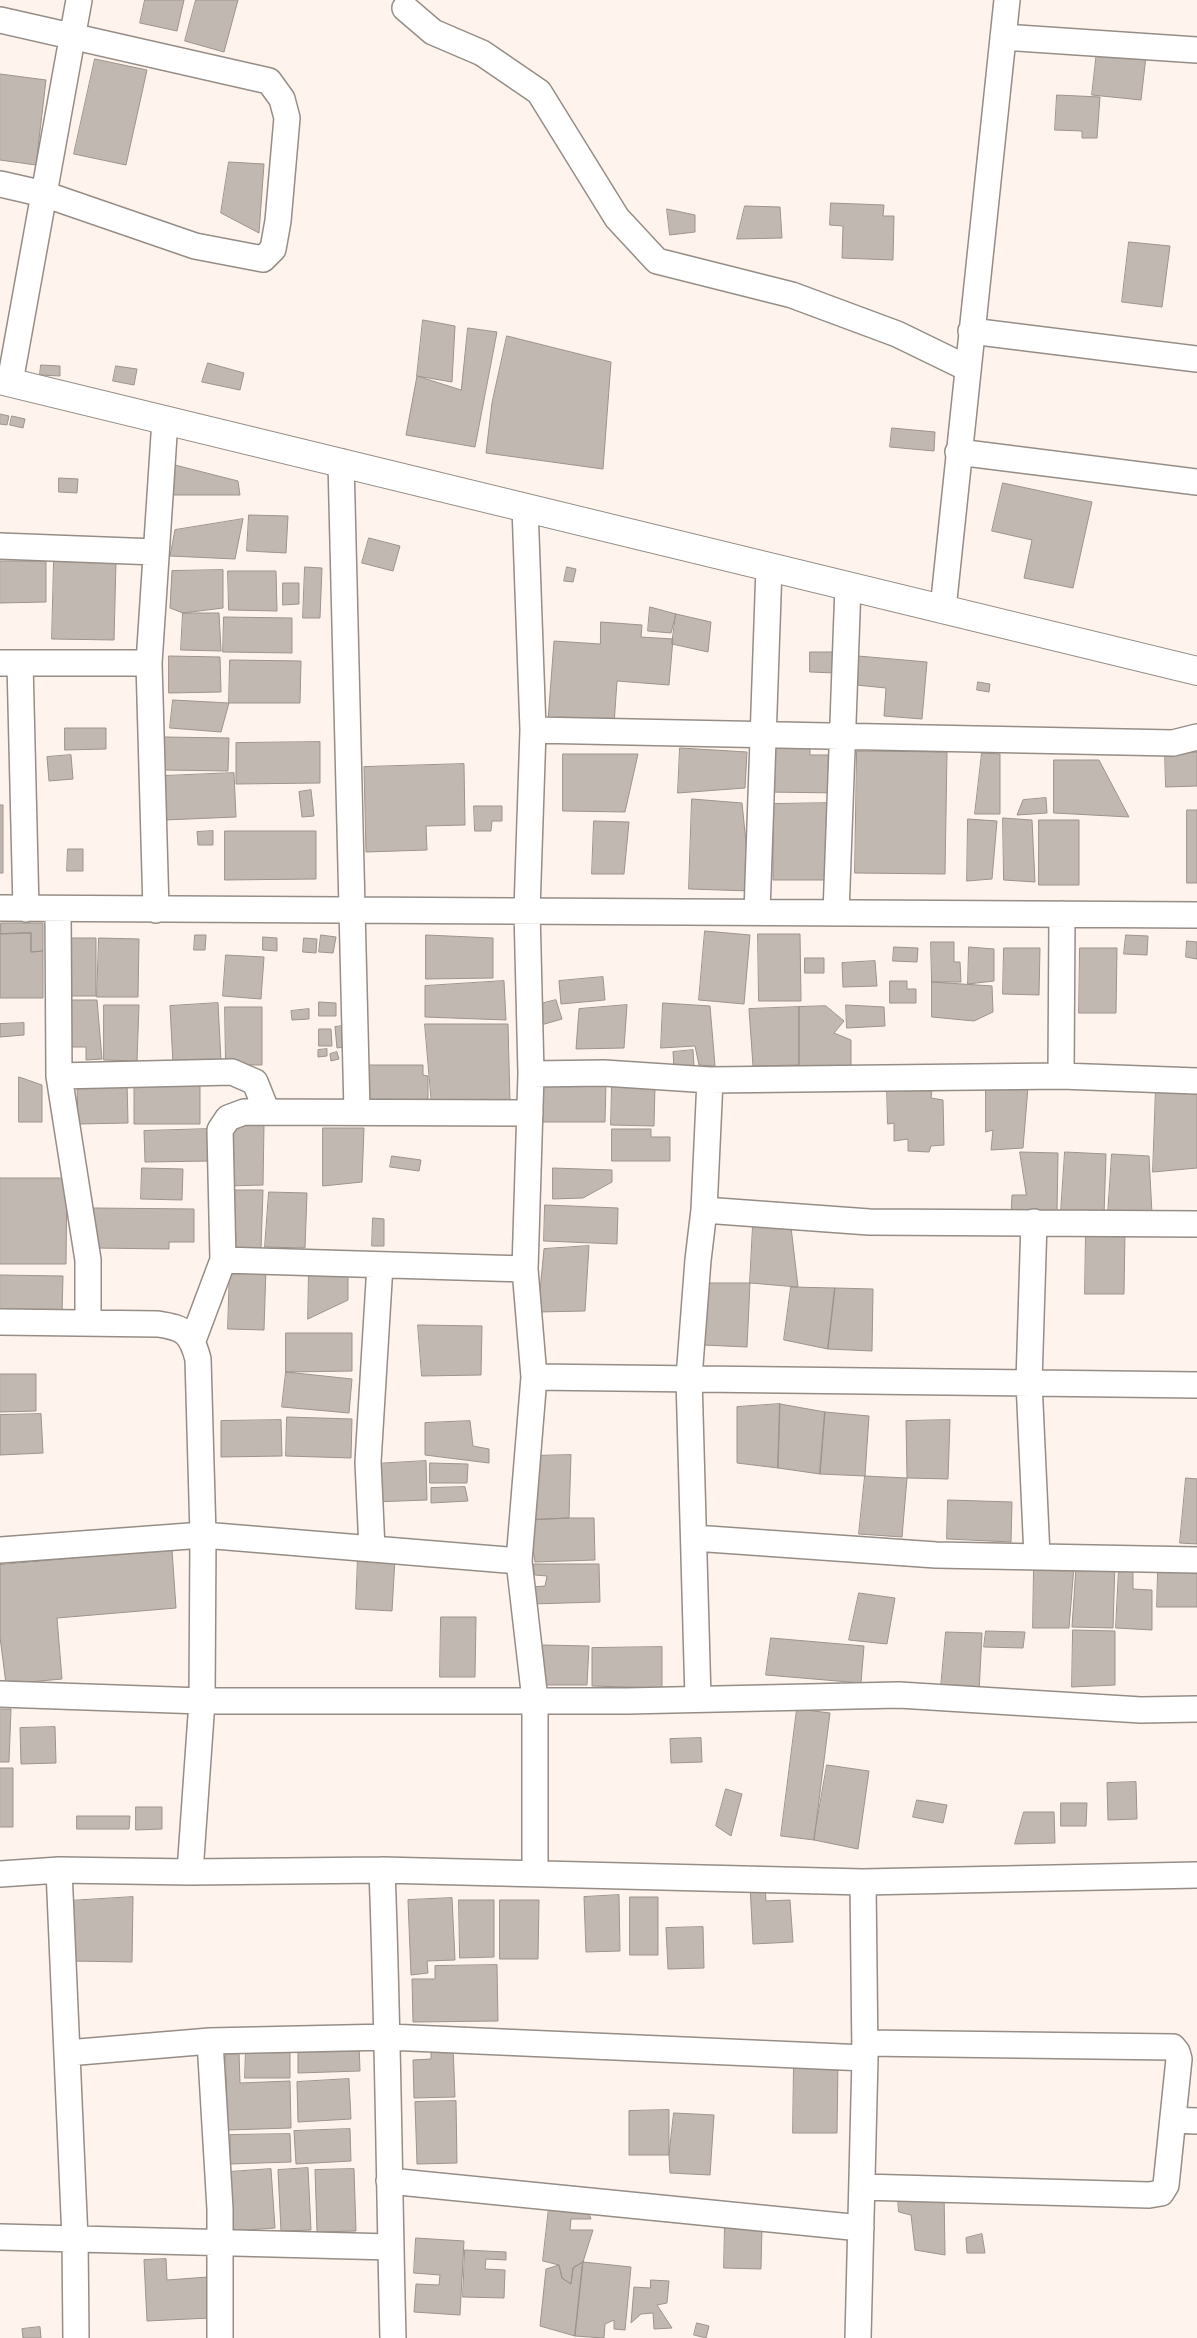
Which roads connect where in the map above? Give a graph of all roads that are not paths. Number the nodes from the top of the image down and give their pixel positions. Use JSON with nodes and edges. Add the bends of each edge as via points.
{"nodes":[{"id":1,"x":78,"y":0,"type":"edge"},
{"id":2,"x":1007,"y":0,"type":"edge"},
{"id":3,"x":406,"y":8,"type":"dead end"},
{"id":4,"x":0,"y":20,"type":"edge"},
{"id":5,"x":72,"y":36,"type":"junction"},
{"id":6,"x":1003,"y":37,"type":"junction"},
{"id":7,"x":1197,"y":50,"type":"edge"},
{"id":8,"x":0,"y":184,"type":"edge"},
{"id":9,"x":44,"y":194,"type":"junction"},
{"id":10,"x":971,"y":330,"type":"junction"},
{"id":11,"x":1197,"y":359,"type":"edge"},
{"id":12,"x":967,"y":368,"type":"junction"},
{"id":13,"x":5,"y":381,"type":"edge"},
{"id":14,"x":165,"y":420,"type":"junction"},
{"id":15,"x":958,"y":452,"type":"junction"},
{"id":16,"x":341,"y":462,"type":"junction"},
{"id":17,"x":1197,"y":482,"type":"edge"},
{"id":18,"x":525,"y":507,"type":"junction"},
{"id":19,"x":0,"y":546,"type":"edge"},
{"id":20,"x":156,"y":552,"type":"junction"},
{"id":21,"x":770,"y":566,"type":"junction"},
{"id":22,"x":848,"y":586,"type":"junction"},
{"id":23,"x":942,"y":609,"type":"junction"},
{"id":24,"x":10,"y":663,"type":"edge"},
{"id":25,"x":149,"y":663,"type":"junction"},
{"id":26,"x":1197,"y":671,"type":"edge"},
{"id":27,"x":533,"y":730,"type":"junction"},
{"id":28,"x":765,"y":734,"type":"junction"},
{"id":29,"x":843,"y":735,"type":"junction"},
{"id":30,"x":1197,"y":737,"type":"edge"},
{"id":31,"x":0,"y":908,"type":"edge"},
{"id":32,"x":26,"y":909,"type":"junction"},
{"id":33,"x":58,"y":910,"type":"junction"},
{"id":34,"x":156,"y":910,"type":"junction"},
{"id":35,"x":527,"y":910,"type":"junction"},
{"id":36,"x":353,"y":912,"type":"junction"},
{"id":37,"x":757,"y":912,"type":"junction"},
{"id":38,"x":836,"y":913,"type":"junction"},
{"id":39,"x":1062,"y":914,"type":"junction"},
{"id":40,"x":1197,"y":915,"type":"edge"},
{"id":41,"x":531,"y":1074,"type":"junction"},
{"id":42,"x":59,"y":1076,"type":"junction"},
{"id":43,"x":1062,"y":1076,"type":"junction"},
{"id":44,"x":710,"y":1080,"type":"junction"},
{"id":45,"x":1197,"y":1082,"type":"edge"},
{"id":46,"x":357,"y":1111,"type":"junction"},
{"id":47,"x":267,"y":1112,"type":"junction"},
{"id":48,"x":530,"y":1113,"type":"junction"},
{"id":49,"x":704,"y":1210,"type":"junction"},
{"id":50,"x":1034,"y":1222,"type":"junction"},
{"id":51,"x":1197,"y":1224,"type":"edge"},
{"id":52,"x":223,"y":1260,"type":"junction"},
{"id":53,"x":380,"y":1265,"type":"junction"},
{"id":54,"x":525,"y":1269,"type":"junction"},
{"id":55,"x":0,"y":1322,"type":"edge"},
{"id":56,"x":88,"y":1322,"type":"junction"},
{"id":57,"x":193,"y":1340,"type":"junction"},
{"id":58,"x":534,"y":1377,"type":"junction"},
{"id":59,"x":689,"y":1378,"type":"junction"},
{"id":60,"x":1029,"y":1382,"type":"junction"},
{"id":61,"x":1197,"y":1384,"type":"edge"},
{"id":62,"x":203,"y":1534,"type":"junction"},
{"id":63,"x":694,"y":1538,"type":"junction"},
{"id":64,"x":372,"y":1549,"type":"junction"},
{"id":65,"x":0,"y":1550,"type":"edge"},
{"id":66,"x":1037,"y":1556,"type":"junction"},
{"id":67,"x":1197,"y":1560,"type":"edge"},
{"id":68,"x":519,"y":1561,"type":"junction"},
{"id":69,"x":0,"y":1694,"type":"edge"},
{"id":70,"x":698,"y":1699,"type":"junction"},
{"id":71,"x":535,"y":1700,"type":"junction"},
{"id":72,"x":202,"y":1701,"type":"junction"},
{"id":73,"x":1197,"y":1710,"type":"edge"},
{"id":74,"x":59,"y":1870,"type":"junction"},
{"id":75,"x":382,"y":1870,"type":"junction"},
{"id":76,"x":190,"y":1872,"type":"junction"},
{"id":77,"x":534,"y":1872,"type":"junction"},
{"id":78,"x":0,"y":1874,"type":"edge"},
{"id":79,"x":1197,"y":1875,"type":"edge"},
{"id":80,"x":863,"y":1882,"type":"junction"},
{"id":81,"x":388,"y":2037,"type":"junction"},
{"id":82,"x":210,"y":2041,"type":"junction"},
{"id":83,"x":865,"y":2050,"type":"junction"},
{"id":84,"x":67,"y":2053,"type":"junction"},
{"id":85,"x":1185,"y":2120,"type":"edge"},
{"id":86,"x":389,"y":2181,"type":"junction"},
{"id":87,"x":862,"y":2187,"type":"junction"},
{"id":88,"x":861,"y":2228,"type":"junction"},
{"id":89,"x":0,"y":2237,"type":"edge"},
{"id":90,"x":75,"y":2239,"type":"junction"},
{"id":91,"x":220,"y":2243,"type":"junction"},
{"id":92,"x":391,"y":2247,"type":"junction"},
{"id":93,"x":76,"y":2338,"type":"edge"},
{"id":94,"x":220,"y":2338,"type":"edge"},
{"id":95,"x":394,"y":2338,"type":"edge"},
{"id":96,"x":858,"y":2338,"type":"edge"}],
"edges":[{"from":1,"to":5,"type":"street"},
{"from":2,"to":6,"type":"street"},
{"from":3,"to":12,"type":"street","via":[[433,32],[482,53],[539,92],[617,218],[657,261],[792,295],[897,334]]},
{"from":4,"to":5,"type":"street"},
{"from":5,"to":9,"type":"street"},
{"from":5,"to":9,"type":"street","via":[[269,81],[282,99],[287,118],[273,249],[263,259],[195,246]]},
{"from":6,"to":7,"type":"street"},
{"from":6,"to":10,"type":"street"},
{"from":8,"to":9,"type":"street"},
{"from":9,"to":13,"type":"street"},
{"from":10,"to":11,"type":"street"},
{"from":10,"to":12,"type":"street"},
{"from":12,"to":15,"type":"street"},
{"from":13,"to":14,"type":"main road"},
{"from":14,"to":16,"type":"main road"},
{"from":14,"to":20,"type":"street"},
{"from":15,"to":17,"type":"street"},
{"from":15,"to":23,"type":"street"},
{"from":16,"to":18,"type":"main road"},
{"from":16,"to":36,"type":"street"},
{"from":18,"to":21,"type":"main road"},
{"from":18,"to":27,"type":"street"},
{"from":19,"to":20,"type":"street"},
{"from":20,"to":25,"type":"street"},
{"from":21,"to":22,"type":"main road"},
{"from":21,"to":28,"type":"street"},
{"from":22,"to":23,"type":"main road"},
{"from":22,"to":29,"type":"street"},
{"from":23,"to":26,"type":"main road"},
{"from":24,"to":25,"type":"street"},
{"from":24,"to":32,"type":"street"},
{"from":25,"to":34,"type":"street"},
{"from":27,"to":28,"type":"street"},
{"from":27,"to":35,"type":"street"},
{"from":28,"to":29,"type":"street"},
{"from":28,"to":37,"type":"street"},
{"from":29,"to":30,"type":"street","via":[[1173,743]]},
{"from":29,"to":38,"type":"street"},
{"from":31,"to":32,"type":"street"},
{"from":32,"to":33,"type":"street"},
{"from":33,"to":34,"type":"street"},
{"from":33,"to":42,"type":"street"},
{"from":34,"to":36,"type":"street"},
{"from":35,"to":36,"type":"street"},
{"from":35,"to":37,"type":"street"},
{"from":35,"to":41,"type":"street"},
{"from":36,"to":46,"type":"street"},
{"from":37,"to":38,"type":"street"},
{"from":38,"to":39,"type":"street"},
{"from":39,"to":40,"type":"street"},
{"from":39,"to":43,"type":"street"},
{"from":41,"to":44,"type":"street"},
{"from":41,"to":48,"type":"street"},
{"from":42,"to":47,"type":"street","via":[[232,1072],[255,1082]]},
{"from":42,"to":56,"type":"street","via":[[88,1260]]},
{"from":43,"to":44,"type":"street"},
{"from":43,"to":45,"type":"street"},
{"from":44,"to":49,"type":"street"},
{"from":46,"to":47,"type":"street"},
{"from":46,"to":48,"type":"street"},
{"from":47,"to":52,"type":"street","via":[[244,1112],[228,1118],[220,1130]]},
{"from":48,"to":54,"type":"street"},
{"from":49,"to":50,"type":"street","via":[[869,1222]]},
{"from":49,"to":59,"type":"street"},
{"from":50,"to":51,"type":"street"},
{"from":50,"to":60,"type":"street"},
{"from":52,"to":53,"type":"street"},
{"from":52,"to":57,"type":"street"},
{"from":53,"to":54,"type":"street"},
{"from":53,"to":64,"type":"street","via":[[368,1462]]},
{"from":54,"to":58,"type":"street"},
{"from":55,"to":56,"type":"street"},
{"from":56,"to":57,"type":"street","via":[[179,1327]]},
{"from":57,"to":62,"type":"street","via":[[198,1359]]},
{"from":58,"to":59,"type":"street"},
{"from":58,"to":68,"type":"street"},
{"from":59,"to":60,"type":"street"},
{"from":59,"to":63,"type":"street"},
{"from":60,"to":61,"type":"street"},
{"from":60,"to":66,"type":"street"},
{"from":62,"to":64,"type":"street"},
{"from":62,"to":65,"type":"street"},
{"from":62,"to":72,"type":"street"},
{"from":63,"to":66,"type":"street","via":[[936,1555]]},
{"from":63,"to":70,"type":"street"},
{"from":64,"to":68,"type":"street"},
{"from":66,"to":67,"type":"street"},
{"from":68,"to":71,"type":"street"},
{"from":69,"to":72,"type":"street"},
{"from":70,"to":71,"type":"street"},
{"from":70,"to":73,"type":"street","via":[[899,1695],[1140,1710]]},
{"from":71,"to":72,"type":"street"},
{"from":71,"to":77,"type":"street"},
{"from":72,"to":76,"type":"street"},
{"from":74,"to":76,"type":"street"},
{"from":74,"to":78,"type":"street"},
{"from":74,"to":84,"type":"street"},
{"from":75,"to":76,"type":"street"},
{"from":75,"to":77,"type":"street"},
{"from":75,"to":81,"type":"street"},
{"from":77,"to":80,"type":"street"},
{"from":79,"to":80,"type":"street"},
{"from":80,"to":83,"type":"street"},
{"from":81,"to":82,"type":"street"},
{"from":81,"to":83,"type":"street"},
{"from":81,"to":86,"type":"street"},
{"from":82,"to":84,"type":"street"},
{"from":82,"to":91,"type":"street"},
{"from":83,"to":85,"type":"street","via":[[1173,2047],[1178,2052]]},
{"from":83,"to":87,"type":"street"},
{"from":84,"to":90,"type":"street"},
{"from":85,"to":87,"type":"street","via":[[1166,2185],[1161,2192],[1149,2195]]},
{"from":86,"to":88,"type":"street"},
{"from":86,"to":92,"type":"street"},
{"from":87,"to":88,"type":"street"},
{"from":88,"to":96,"type":"street"},
{"from":89,"to":90,"type":"street"},
{"from":90,"to":91,"type":"street"},
{"from":90,"to":93,"type":"street"},
{"from":91,"to":92,"type":"street"},
{"from":91,"to":94,"type":"street"},
{"from":92,"to":95,"type":"street"}]}
